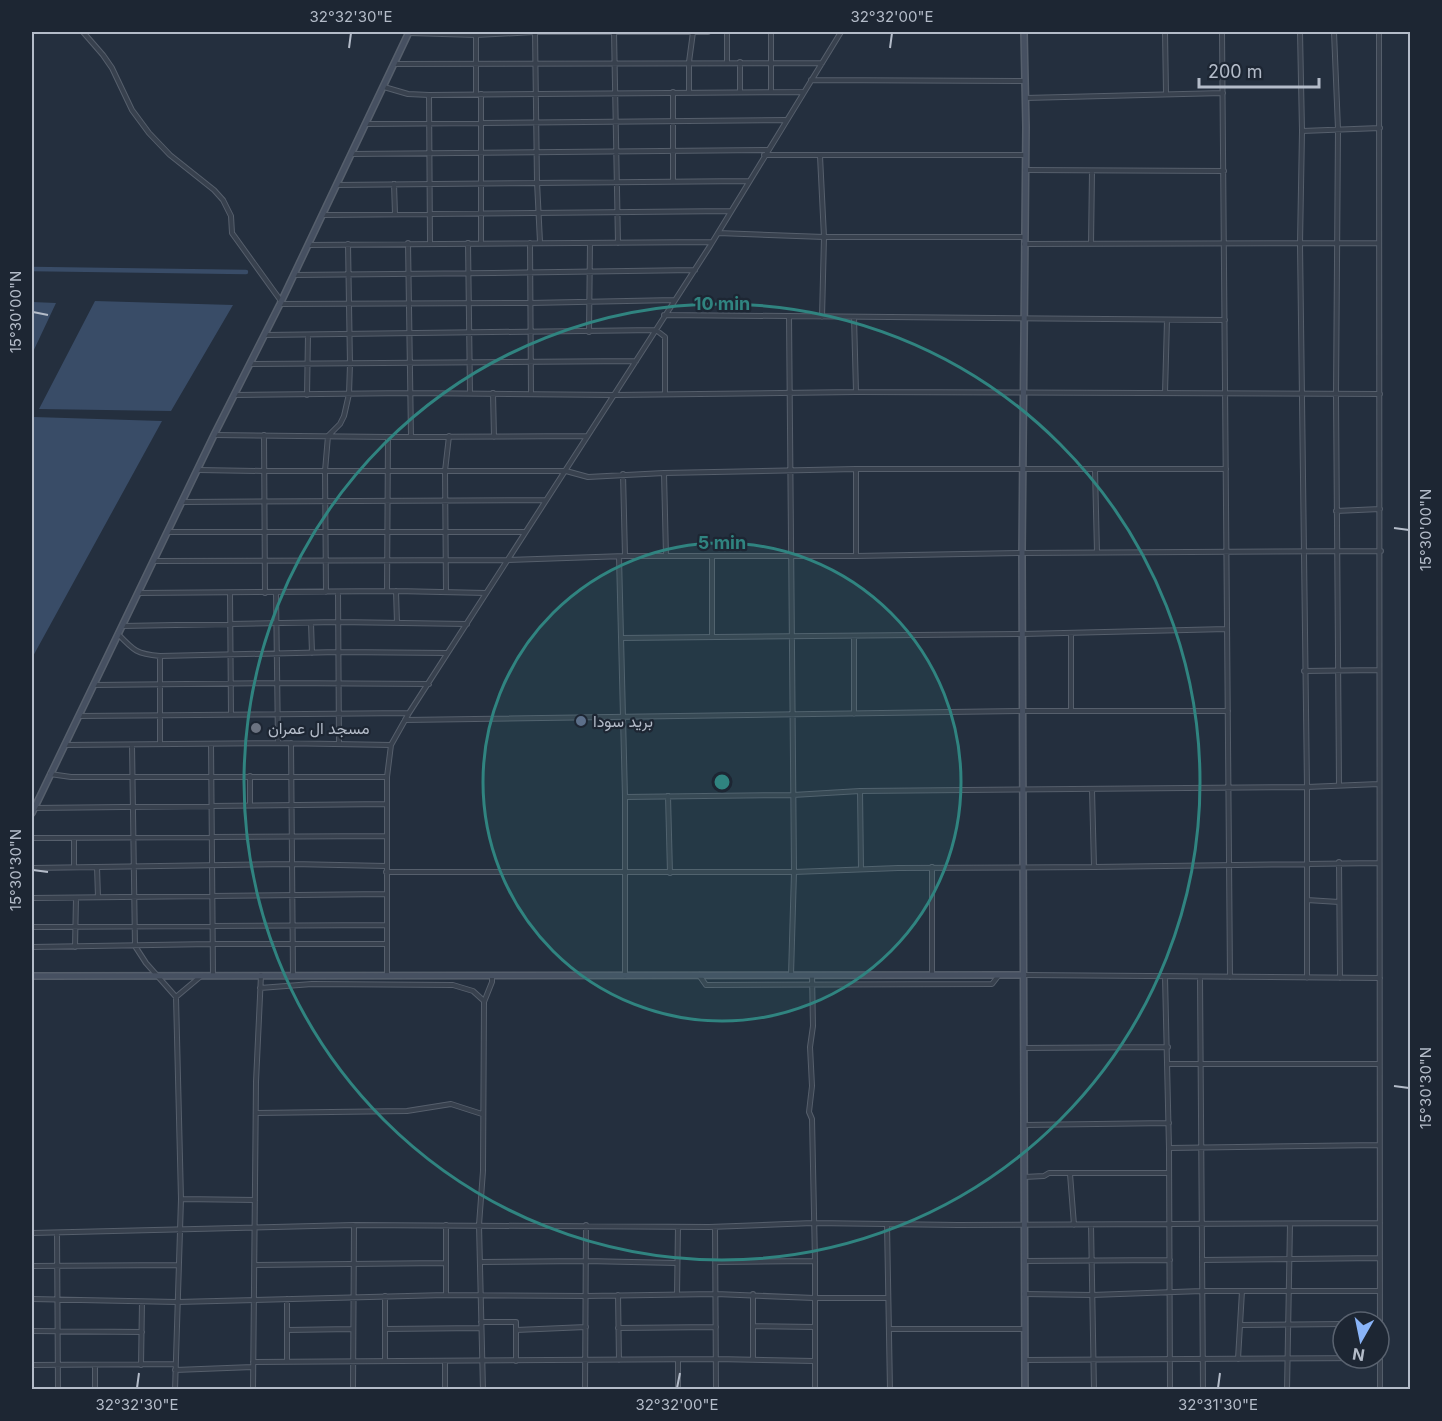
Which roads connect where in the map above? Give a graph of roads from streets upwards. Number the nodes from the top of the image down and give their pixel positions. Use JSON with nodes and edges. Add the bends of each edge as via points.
{"nodes":[{"id":1,"x":83,"y":32,"type":"edge"},
{"id":2,"x":409,"y":32,"type":"edge"},
{"id":3,"x":535,"y":32,"type":"edge"},
{"id":4,"x":614,"y":32,"type":"edge"},
{"id":5,"x":693,"y":32,"type":"edge"},
{"id":6,"x":708,"y":32,"type":"edge"},
{"id":7,"x":727,"y":32,"type":"edge"},
{"id":8,"x":771,"y":32,"type":"edge"},
{"id":9,"x":839,"y":32,"type":"edge"},
{"id":10,"x":1024,"y":32,"type":"edge"},
{"id":11,"x":1165,"y":32,"type":"edge"},
{"id":12,"x":1222,"y":32,"type":"edge"},
{"id":13,"x":1300,"y":32,"type":"edge"},
{"id":14,"x":1334,"y":32,"type":"edge"},
{"id":15,"x":1379,"y":32,"type":"edge"},
{"id":16,"x":476,"y":33,"type":"edge"},
{"id":17,"x":536,"y":62,"type":"junction"},
{"id":18,"x":689,"y":62,"type":"junction"},
{"id":19,"x":727,"y":62,"type":"junction"},
{"id":20,"x":740,"y":62,"type":"junction"},
{"id":21,"x":771,"y":62,"type":"junction"},
{"id":22,"x":476,"y":63,"type":"junction"},
{"id":23,"x":615,"y":63,"type":"junction"},
{"id":24,"x":822,"y":63,"type":"junction"},
{"id":25,"x":394,"y":64,"type":"junction"},
{"id":26,"x":811,"y":80,"type":"junction"},
{"id":27,"x":1025,"y":81,"type":"junction"},
{"id":28,"x":384,"y":87,"type":"junction"},
{"id":29,"x":740,"y":91,"type":"junction"},
{"id":30,"x":616,"y":92,"type":"junction"},
{"id":31,"x":673,"y":92,"type":"junction"},
{"id":32,"x":689,"y":92,"type":"junction"},
{"id":33,"x":771,"y":92,"type":"junction"},
{"id":34,"x":803,"y":92,"type":"junction"},
{"id":35,"x":536,"y":93,"type":"junction"},
{"id":36,"x":1166,"y":93,"type":"junction"},
{"id":37,"x":1223,"y":93,"type":"junction"},
{"id":38,"x":476,"y":94,"type":"junction"},
{"id":39,"x":481,"y":94,"type":"junction"},
{"id":40,"x":429,"y":95,"type":"junction"},
{"id":41,"x":1025,"y":98,"type":"junction"},
{"id":42,"x":785,"y":120,"type":"junction"},
{"id":43,"x":673,"y":121,"type":"junction"},
{"id":44,"x":537,"y":122,"type":"junction"},
{"id":45,"x":616,"y":122,"type":"junction"},
{"id":46,"x":481,"y":123,"type":"junction"},
{"id":47,"x":366,"y":124,"type":"junction"},
{"id":48,"x":429,"y":125,"type":"junction"},
{"id":49,"x":1380,"y":128,"type":"junction"},
{"id":50,"x":1338,"y":129,"type":"junction"},
{"id":51,"x":1302,"y":131,"type":"junction"},
{"id":52,"x":767,"y":150,"type":"junction"},
{"id":53,"x":673,"y":151,"type":"junction"},
{"id":54,"x":482,"y":152,"type":"junction"},
{"id":55,"x":537,"y":153,"type":"junction"},
{"id":56,"x":616,"y":153,"type":"junction"},
{"id":57,"x":352,"y":154,"type":"junction"},
{"id":58,"x":429,"y":154,"type":"junction"},
{"id":59,"x":764,"y":155,"type":"junction"},
{"id":60,"x":1026,"y":155,"type":"junction"},
{"id":61,"x":820,"y":156,"type":"junction"},
{"id":62,"x":1026,"y":170,"type":"junction"},
{"id":63,"x":1092,"y":171,"type":"junction"},
{"id":64,"x":1224,"y":171,"type":"junction"},
{"id":65,"x":673,"y":181,"type":"junction"},
{"id":66,"x":749,"y":181,"type":"junction"},
{"id":67,"x":537,"y":182,"type":"junction"},
{"id":68,"x":617,"y":182,"type":"junction"},
{"id":69,"x":430,"y":183,"type":"junction"},
{"id":70,"x":482,"y":183,"type":"junction"},
{"id":71,"x":394,"y":184,"type":"junction"},
{"id":72,"x":337,"y":185,"type":"junction"},
{"id":73,"x":731,"y":211,"type":"junction"},
{"id":74,"x":618,"y":212,"type":"junction"},
{"id":75,"x":430,"y":213,"type":"junction"},
{"id":76,"x":482,"y":213,"type":"junction"},
{"id":77,"x":539,"y":213,"type":"junction"},
{"id":78,"x":395,"y":214,"type":"junction"},
{"id":79,"x":323,"y":215,"type":"junction"},
{"id":80,"x":718,"y":232,"type":"junction"},
{"id":81,"x":824,"y":237,"type":"junction"},
{"id":82,"x":1024,"y":237,"type":"junction"},
{"id":83,"x":713,"y":242,"type":"junction"},
{"id":84,"x":408,"y":243,"type":"junction"},
{"id":85,"x":430,"y":243,"type":"junction"},
{"id":86,"x":468,"y":243,"type":"junction"},
{"id":87,"x":481,"y":243,"type":"junction"},
{"id":88,"x":530,"y":243,"type":"junction"},
{"id":89,"x":540,"y":243,"type":"junction"},
{"id":90,"x":590,"y":243,"type":"junction"},
{"id":91,"x":618,"y":243,"type":"junction"},
{"id":92,"x":1337,"y":243,"type":"junction"},
{"id":93,"x":1379,"y":243,"type":"junction"},
{"id":94,"x":308,"y":244,"type":"junction"},
{"id":95,"x":348,"y":244,"type":"junction"},
{"id":96,"x":1024,"y":244,"type":"junction"},
{"id":97,"x":1091,"y":244,"type":"junction"},
{"id":98,"x":1224,"y":244,"type":"junction"},
{"id":99,"x":1300,"y":244,"type":"junction"},
{"id":100,"x":695,"y":270,"type":"junction"},
{"id":101,"x":469,"y":272,"type":"junction"},
{"id":102,"x":591,"y":272,"type":"junction"},
{"id":103,"x":348,"y":274,"type":"junction"},
{"id":104,"x":408,"y":274,"type":"junction"},
{"id":105,"x":530,"y":274,"type":"junction"},
{"id":106,"x":294,"y":275,"type":"junction"},
{"id":107,"x":676,"y":300,"type":"junction"},
{"id":108,"x":409,"y":302,"type":"junction"},
{"id":109,"x":470,"y":302,"type":"junction"},
{"id":110,"x":590,"y":302,"type":"junction"},
{"id":111,"x":281,"y":303,"type":"junction"},
{"id":112,"x":530,"y":303,"type":"junction"},
{"id":113,"x":350,"y":304,"type":"junction"},
{"id":114,"x":664,"y":315,"type":"junction"},
{"id":115,"x":789,"y":316,"type":"junction"},
{"id":116,"x":822,"y":317,"type":"junction"},
{"id":117,"x":854,"y":317,"type":"junction"},
{"id":118,"x":1024,"y":319,"type":"junction"},
{"id":119,"x":1167,"y":320,"type":"junction"},
{"id":120,"x":1225,"y":320,"type":"junction"},
{"id":121,"x":656,"y":330,"type":"junction"},
{"id":122,"x":409,"y":332,"type":"junction"},
{"id":123,"x":470,"y":332,"type":"junction"},
{"id":124,"x":589,"y":332,"type":"junction"},
{"id":125,"x":531,"y":333,"type":"junction"},
{"id":126,"x":349,"y":334,"type":"junction"},
{"id":127,"x":265,"y":335,"type":"junction"},
{"id":128,"x":308,"y":335,"type":"junction"},
{"id":129,"x":637,"y":361,"type":"junction"},
{"id":130,"x":531,"y":362,"type":"junction"},
{"id":131,"x":409,"y":363,"type":"junction"},
{"id":132,"x":470,"y":363,"type":"junction"},
{"id":133,"x":250,"y":364,"type":"junction"},
{"id":134,"x":307,"y":364,"type":"junction"},
{"id":135,"x":350,"y":364,"type":"junction"},
{"id":136,"x":856,"y":392,"type":"junction"},
{"id":137,"x":1024,"y":392,"type":"junction"},
{"id":138,"x":410,"y":393,"type":"junction"},
{"id":139,"x":470,"y":393,"type":"junction"},
{"id":140,"x":493,"y":393,"type":"junction"},
{"id":141,"x":531,"y":393,"type":"junction"},
{"id":142,"x":790,"y":393,"type":"junction"},
{"id":143,"x":1165,"y":393,"type":"junction"},
{"id":144,"x":1225,"y":393,"type":"junction"},
{"id":145,"x":307,"y":394,"type":"junction"},
{"id":146,"x":349,"y":394,"type":"junction"},
{"id":147,"x":665,"y":394,"type":"junction"},
{"id":148,"x":1302,"y":394,"type":"junction"},
{"id":149,"x":1336,"y":394,"type":"junction"},
{"id":150,"x":1380,"y":394,"type":"junction"},
{"id":151,"x":235,"y":395,"type":"junction"},
{"id":152,"x":615,"y":395,"type":"junction"},
{"id":153,"x":214,"y":435,"type":"junction"},
{"id":154,"x":264,"y":435,"type":"junction"},
{"id":155,"x":328,"y":436,"type":"junction"},
{"id":156,"x":449,"y":436,"type":"junction"},
{"id":157,"x":588,"y":436,"type":"junction"},
{"id":158,"x":388,"y":437,"type":"junction"},
{"id":159,"x":411,"y":437,"type":"junction"},
{"id":160,"x":494,"y":437,"type":"junction"},
{"id":161,"x":1226,"y":469,"type":"junction"},
{"id":162,"x":198,"y":470,"type":"junction"},
{"id":163,"x":387,"y":470,"type":"junction"},
{"id":164,"x":856,"y":470,"type":"junction"},
{"id":165,"x":1024,"y":470,"type":"junction"},
{"id":166,"x":1095,"y":470,"type":"junction"},
{"id":167,"x":264,"y":471,"type":"junction"},
{"id":168,"x":325,"y":471,"type":"junction"},
{"id":169,"x":445,"y":471,"type":"junction"},
{"id":170,"x":566,"y":471,"type":"junction"},
{"id":171,"x":789,"y":471,"type":"junction"},
{"id":172,"x":664,"y":473,"type":"junction"},
{"id":173,"x":623,"y":474,"type":"junction"},
{"id":174,"x":325,"y":500,"type":"junction"},
{"id":175,"x":387,"y":500,"type":"junction"},
{"id":176,"x":547,"y":500,"type":"junction"},
{"id":177,"x":265,"y":501,"type":"junction"},
{"id":178,"x":446,"y":501,"type":"junction"},
{"id":179,"x":182,"y":502,"type":"junction"},
{"id":180,"x":1380,"y":509,"type":"junction"},
{"id":181,"x":1336,"y":511,"type":"junction"},
{"id":182,"x":265,"y":531,"type":"junction"},
{"id":183,"x":446,"y":531,"type":"junction"},
{"id":184,"x":168,"y":532,"type":"junction"},
{"id":185,"x":325,"y":532,"type":"junction"},
{"id":186,"x":387,"y":532,"type":"junction"},
{"id":187,"x":526,"y":532,"type":"junction"},
{"id":188,"x":1227,"y":551,"type":"junction"},
{"id":189,"x":1303,"y":551,"type":"junction"},
{"id":190,"x":1337,"y":551,"type":"junction"},
{"id":191,"x":1380,"y":551,"type":"junction"},
{"id":192,"x":1022,"y":552,"type":"junction"},
{"id":193,"x":1097,"y":552,"type":"junction"},
{"id":194,"x":622,"y":556,"type":"junction"},
{"id":195,"x":666,"y":556,"type":"junction"},
{"id":196,"x":712,"y":556,"type":"junction"},
{"id":197,"x":792,"y":556,"type":"junction"},
{"id":198,"x":856,"y":556,"type":"junction"},
{"id":199,"x":266,"y":560,"type":"junction"},
{"id":200,"x":326,"y":560,"type":"junction"},
{"id":201,"x":446,"y":560,"type":"junction"},
{"id":202,"x":508,"y":560,"type":"junction"},
{"id":203,"x":154,"y":561,"type":"junction"},
{"id":204,"x":387,"y":561,"type":"junction"},
{"id":205,"x":387,"y":591,"type":"junction"},
{"id":206,"x":396,"y":591,"type":"junction"},
{"id":207,"x":326,"y":592,"type":"junction"},
{"id":208,"x":338,"y":592,"type":"junction"},
{"id":209,"x":446,"y":592,"type":"junction"},
{"id":210,"x":230,"y":593,"type":"junction"},
{"id":211,"x":265,"y":593,"type":"junction"},
{"id":212,"x":276,"y":593,"type":"junction"},
{"id":213,"x":486,"y":593,"type":"junction"},
{"id":214,"x":138,"y":594,"type":"junction"},
{"id":215,"x":338,"y":622,"type":"junction"},
{"id":216,"x":311,"y":623,"type":"junction"},
{"id":217,"x":397,"y":623,"type":"junction"},
{"id":218,"x":277,"y":624,"type":"junction"},
{"id":219,"x":468,"y":624,"type":"junction"},
{"id":220,"x":230,"y":625,"type":"junction"},
{"id":221,"x":122,"y":626,"type":"junction"},
{"id":222,"x":1227,"y":630,"type":"junction"},
{"id":223,"x":1071,"y":633,"type":"junction"},
{"id":224,"x":118,"y":634,"type":"junction"},
{"id":225,"x":1023,"y":634,"type":"junction"},
{"id":226,"x":792,"y":636,"type":"junction"},
{"id":227,"x":854,"y":636,"type":"junction"},
{"id":228,"x":712,"y":637,"type":"junction"},
{"id":229,"x":621,"y":638,"type":"junction"},
{"id":230,"x":338,"y":652,"type":"junction"},
{"id":231,"x":277,"y":653,"type":"junction"},
{"id":232,"x":312,"y":653,"type":"junction"},
{"id":233,"x":448,"y":653,"type":"junction"},
{"id":234,"x":230,"y":654,"type":"junction"},
{"id":235,"x":160,"y":656,"type":"junction"},
{"id":236,"x":1338,"y":670,"type":"junction"},
{"id":237,"x":1379,"y":670,"type":"junction"},
{"id":238,"x":1304,"y":671,"type":"junction"},
{"id":239,"x":230,"y":683,"type":"junction"},
{"id":240,"x":278,"y":683,"type":"junction"},
{"id":241,"x":339,"y":683,"type":"junction"},
{"id":242,"x":160,"y":684,"type":"junction"},
{"id":243,"x":429,"y":684,"type":"junction"},
{"id":244,"x":93,"y":685,"type":"junction"},
{"id":245,"x":1023,"y":711,"type":"junction"},
{"id":246,"x":1071,"y":711,"type":"junction"},
{"id":247,"x":1228,"y":711,"type":"junction"},
{"id":248,"x":277,"y":713,"type":"junction"},
{"id":249,"x":339,"y":713,"type":"junction"},
{"id":250,"x":409,"y":713,"type":"junction"},
{"id":251,"x":160,"y":714,"type":"junction"},
{"id":252,"x":231,"y":714,"type":"junction"},
{"id":253,"x":854,"y":714,"type":"junction"},
{"id":254,"x":792,"y":715,"type":"junction"},
{"id":255,"x":79,"y":716,"type":"junction"},
{"id":256,"x":622,"y":716,"type":"junction"},
{"id":257,"x":405,"y":720,"type":"junction"},
{"id":258,"x":278,"y":743,"type":"junction"},
{"id":259,"x":291,"y":743,"type":"junction"},
{"id":260,"x":160,"y":744,"type":"junction"},
{"id":261,"x":211,"y":744,"type":"junction"},
{"id":262,"x":339,"y":744,"type":"junction"},
{"id":263,"x":132,"y":745,"type":"junction"},
{"id":264,"x":391,"y":745,"type":"junction"},
{"id":265,"x":65,"y":746,"type":"junction"},
{"id":266,"x":50,"y":774,"type":"junction"},
{"id":267,"x":212,"y":776,"type":"junction"},
{"id":268,"x":250,"y":776,"type":"junction"},
{"id":269,"x":291,"y":776,"type":"junction"},
{"id":270,"x":133,"y":777,"type":"junction"},
{"id":271,"x":387,"y":777,"type":"junction"},
{"id":272,"x":1379,"y":784,"type":"junction"},
{"id":273,"x":1339,"y":785,"type":"junction"},
{"id":274,"x":1307,"y":787,"type":"junction"},
{"id":275,"x":1229,"y":788,"type":"junction"},
{"id":276,"x":1092,"y":790,"type":"junction"},
{"id":277,"x":860,"y":791,"type":"junction"},
{"id":278,"x":1024,"y":791,"type":"junction"},
{"id":279,"x":793,"y":795,"type":"junction"},
{"id":280,"x":668,"y":796,"type":"junction"},
{"id":281,"x":625,"y":797,"type":"junction"},
{"id":282,"x":250,"y":804,"type":"junction"},
{"id":283,"x":291,"y":804,"type":"junction"},
{"id":284,"x":387,"y":804,"type":"junction"},
{"id":285,"x":212,"y":806,"type":"junction"},
{"id":286,"x":134,"y":807,"type":"junction"},
{"id":287,"x":32,"y":810,"type":"edge"},
{"id":288,"x":292,"y":835,"type":"junction"},
{"id":289,"x":212,"y":836,"type":"junction"},
{"id":290,"x":386,"y":836,"type":"junction"},
{"id":291,"x":134,"y":837,"type":"junction"},
{"id":292,"x":32,"y":838,"type":"edge"},
{"id":293,"x":74,"y":838,"type":"junction"},
{"id":294,"x":1307,"y":862,"type":"junction"},
{"id":295,"x":1339,"y":862,"type":"junction"},
{"id":296,"x":1379,"y":863,"type":"junction"},
{"id":297,"x":292,"y":864,"type":"junction"},
{"id":298,"x":213,"y":865,"type":"junction"},
{"id":299,"x":134,"y":866,"type":"junction"},
{"id":300,"x":386,"y":866,"type":"junction"},
{"id":301,"x":1229,"y":866,"type":"junction"},
{"id":302,"x":74,"y":867,"type":"junction"},
{"id":303,"x":97,"y":867,"type":"junction"},
{"id":304,"x":932,"y":867,"type":"junction"},
{"id":305,"x":1024,"y":867,"type":"junction"},
{"id":306,"x":1094,"y":867,"type":"junction"},
{"id":307,"x":32,"y":868,"type":"edge"},
{"id":308,"x":861,"y":869,"type":"junction"},
{"id":309,"x":386,"y":872,"type":"junction"},
{"id":310,"x":794,"y":872,"type":"junction"},
{"id":311,"x":625,"y":873,"type":"junction"},
{"id":312,"x":670,"y":873,"type":"junction"},
{"id":313,"x":386,"y":894,"type":"junction"},
{"id":314,"x":292,"y":895,"type":"junction"},
{"id":315,"x":212,"y":896,"type":"junction"},
{"id":316,"x":98,"y":897,"type":"junction"},
{"id":317,"x":134,"y":897,"type":"junction"},
{"id":318,"x":32,"y":898,"type":"edge"},
{"id":319,"x":75,"y":898,"type":"junction"},
{"id":320,"x":1307,"y":900,"type":"junction"},
{"id":321,"x":1339,"y":902,"type":"junction"},
{"id":322,"x":293,"y":924,"type":"junction"},
{"id":323,"x":213,"y":925,"type":"junction"},
{"id":324,"x":387,"y":925,"type":"junction"},
{"id":325,"x":134,"y":926,"type":"junction"},
{"id":326,"x":32,"y":927,"type":"edge"},
{"id":327,"x":75,"y":927,"type":"junction"},
{"id":328,"x":212,"y":944,"type":"junction"},
{"id":329,"x":293,"y":944,"type":"junction"},
{"id":330,"x":387,"y":945,"type":"junction"},
{"id":331,"x":32,"y":946,"type":"edge"},
{"id":332,"x":135,"y":946,"type":"junction"},
{"id":333,"x":75,"y":947,"type":"junction"},
{"id":334,"x":387,"y":974,"type":"junction"},
{"id":335,"x":202,"y":975,"type":"junction"},
{"id":336,"x":213,"y":975,"type":"junction"},
{"id":337,"x":261,"y":975,"type":"junction"},
{"id":338,"x":293,"y":975,"type":"junction"},
{"id":339,"x":492,"y":975,"type":"junction"},
{"id":340,"x":699,"y":975,"type":"junction"},
{"id":341,"x":791,"y":975,"type":"junction"},
{"id":342,"x":812,"y":975,"type":"junction"},
{"id":343,"x":932,"y":975,"type":"junction"},
{"id":344,"x":999,"y":975,"type":"junction"},
{"id":345,"x":1024,"y":975,"type":"junction"},
{"id":346,"x":32,"y":976,"type":"edge"},
{"id":347,"x":157,"y":976,"type":"junction"},
{"id":348,"x":626,"y":976,"type":"junction"},
{"id":349,"x":1165,"y":977,"type":"junction"},
{"id":350,"x":1230,"y":977,"type":"junction"},
{"id":351,"x":1200,"y":978,"type":"junction"},
{"id":352,"x":1307,"y":978,"type":"junction"},
{"id":353,"x":1340,"y":978,"type":"junction"},
{"id":354,"x":1380,"y":978,"type":"junction"},
{"id":355,"x":812,"y":984,"type":"junction"},
{"id":356,"x":260,"y":988,"type":"junction"},
{"id":357,"x":176,"y":997,"type":"junction"},
{"id":358,"x":484,"y":1001,"type":"junction"},
{"id":359,"x":1168,"y":1047,"type":"junction"},
{"id":360,"x":1024,"y":1048,"type":"junction"},
{"id":361,"x":1168,"y":1064,"type":"junction"},
{"id":362,"x":1201,"y":1064,"type":"junction"},
{"id":363,"x":1379,"y":1064,"type":"junction"},
{"id":364,"x":256,"y":1113,"type":"junction"},
{"id":365,"x":482,"y":1114,"type":"junction"},
{"id":366,"x":1169,"y":1124,"type":"junction"},
{"id":367,"x":1024,"y":1125,"type":"junction"},
{"id":368,"x":1379,"y":1145,"type":"junction"},
{"id":369,"x":1169,"y":1148,"type":"junction"},
{"id":370,"x":1202,"y":1148,"type":"junction"},
{"id":371,"x":1169,"y":1173,"type":"junction"},
{"id":372,"x":1070,"y":1174,"type":"junction"},
{"id":373,"x":1024,"y":1177,"type":"junction"},
{"id":374,"x":181,"y":1199,"type":"junction"},
{"id":375,"x":255,"y":1200,"type":"junction"},
{"id":376,"x":813,"y":1223,"type":"junction"},
{"id":377,"x":1380,"y":1223,"type":"junction"},
{"id":378,"x":887,"y":1224,"type":"junction"},
{"id":379,"x":1024,"y":1224,"type":"junction"},
{"id":380,"x":1170,"y":1224,"type":"junction"},
{"id":381,"x":1202,"y":1224,"type":"junction"},
{"id":382,"x":1290,"y":1224,"type":"junction"},
{"id":383,"x":354,"y":1225,"type":"junction"},
{"id":384,"x":446,"y":1225,"type":"junction"},
{"id":385,"x":479,"y":1225,"type":"junction"},
{"id":386,"x":586,"y":1225,"type":"junction"},
{"id":387,"x":1074,"y":1225,"type":"junction"},
{"id":388,"x":1091,"y":1225,"type":"junction"},
{"id":389,"x":678,"y":1227,"type":"junction"},
{"id":390,"x":715,"y":1227,"type":"junction"},
{"id":391,"x":179,"y":1229,"type":"junction"},
{"id":392,"x":255,"y":1229,"type":"junction"},
{"id":393,"x":32,"y":1233,"type":"edge"},
{"id":394,"x":57,"y":1233,"type":"junction"},
{"id":395,"x":1380,"y":1258,"type":"junction"},
{"id":396,"x":1290,"y":1259,"type":"junction"},
{"id":397,"x":1170,"y":1260,"type":"junction"},
{"id":398,"x":1202,"y":1260,"type":"junction"},
{"id":399,"x":586,"y":1261,"type":"junction"},
{"id":400,"x":815,"y":1261,"type":"junction"},
{"id":401,"x":1024,"y":1261,"type":"junction"},
{"id":402,"x":1091,"y":1261,"type":"junction"},
{"id":403,"x":480,"y":1262,"type":"junction"},
{"id":404,"x":716,"y":1262,"type":"junction"},
{"id":405,"x":445,"y":1263,"type":"junction"},
{"id":406,"x":677,"y":1263,"type":"junction"},
{"id":407,"x":353,"y":1264,"type":"junction"},
{"id":408,"x":178,"y":1265,"type":"junction"},
{"id":409,"x":255,"y":1265,"type":"junction"},
{"id":410,"x":32,"y":1266,"type":"edge"},
{"id":411,"x":58,"y":1266,"type":"junction"},
{"id":412,"x":1202,"y":1291,"type":"junction"},
{"id":413,"x":1242,"y":1291,"type":"junction"},
{"id":414,"x":1380,"y":1291,"type":"junction"},
{"id":415,"x":1170,"y":1292,"type":"junction"},
{"id":416,"x":1289,"y":1292,"type":"junction"},
{"id":417,"x":677,"y":1294,"type":"junction"},
{"id":418,"x":716,"y":1294,"type":"junction"},
{"id":419,"x":753,"y":1294,"type":"junction"},
{"id":420,"x":1024,"y":1294,"type":"junction"},
{"id":421,"x":446,"y":1295,"type":"junction"},
{"id":422,"x":481,"y":1295,"type":"junction"},
{"id":423,"x":618,"y":1295,"type":"junction"},
{"id":424,"x":1092,"y":1295,"type":"junction"},
{"id":425,"x":385,"y":1296,"type":"junction"},
{"id":426,"x":586,"y":1296,"type":"junction"},
{"id":427,"x":353,"y":1297,"type":"junction"},
{"id":428,"x":814,"y":1298,"type":"junction"},
{"id":429,"x":888,"y":1298,"type":"junction"},
{"id":430,"x":32,"y":1299,"type":"edge"},
{"id":431,"x":287,"y":1299,"type":"junction"},
{"id":432,"x":59,"y":1300,"type":"junction"},
{"id":433,"x":142,"y":1302,"type":"junction"},
{"id":434,"x":177,"y":1302,"type":"junction"},
{"id":435,"x":254,"y":1302,"type":"junction"},
{"id":436,"x":1380,"y":1310,"type":"edge"},
{"id":437,"x":481,"y":1322,"type":"junction"},
{"id":438,"x":1288,"y":1324,"type":"junction"},
{"id":439,"x":1331,"y":1324,"type":"edge"},
{"id":440,"x":1240,"y":1325,"type":"junction"},
{"id":441,"x":754,"y":1326,"type":"junction"},
{"id":442,"x":586,"y":1327,"type":"junction"},
{"id":443,"x":716,"y":1327,"type":"junction"},
{"id":444,"x":815,"y":1327,"type":"junction"},
{"id":445,"x":481,"y":1328,"type":"junction"},
{"id":446,"x":618,"y":1328,"type":"junction"},
{"id":447,"x":353,"y":1329,"type":"junction"},
{"id":448,"x":385,"y":1329,"type":"junction"},
{"id":449,"x":890,"y":1329,"type":"junction"},
{"id":450,"x":1024,"y":1329,"type":"junction"},
{"id":451,"x":287,"y":1330,"type":"junction"},
{"id":452,"x":516,"y":1330,"type":"junction"},
{"id":453,"x":32,"y":1332,"type":"edge"},
{"id":454,"x":59,"y":1332,"type":"junction"},
{"id":455,"x":142,"y":1332,"type":"junction"},
{"id":456,"x":678,"y":1359,"type":"junction"},
{"id":457,"x":716,"y":1359,"type":"junction"},
{"id":458,"x":753,"y":1359,"type":"junction"},
{"id":459,"x":1170,"y":1359,"type":"junction"},
{"id":460,"x":1203,"y":1359,"type":"junction"},
{"id":461,"x":1238,"y":1359,"type":"junction"},
{"id":462,"x":1288,"y":1359,"type":"junction"},
{"id":463,"x":1331,"y":1359,"type":"edge"},
{"id":464,"x":482,"y":1360,"type":"junction"},
{"id":465,"x":585,"y":1360,"type":"junction"},
{"id":466,"x":619,"y":1360,"type":"junction"},
{"id":467,"x":1025,"y":1360,"type":"junction"},
{"id":468,"x":1093,"y":1360,"type":"junction"},
{"id":469,"x":287,"y":1361,"type":"junction"},
{"id":470,"x":353,"y":1361,"type":"junction"},
{"id":471,"x":385,"y":1361,"type":"junction"},
{"id":472,"x":516,"y":1361,"type":"junction"},
{"id":473,"x":814,"y":1361,"type":"junction"},
{"id":474,"x":445,"y":1362,"type":"junction"},
{"id":475,"x":253,"y":1364,"type":"junction"},
{"id":476,"x":32,"y":1365,"type":"edge"},
{"id":477,"x":58,"y":1365,"type":"junction"},
{"id":478,"x":95,"y":1365,"type":"junction"},
{"id":479,"x":141,"y":1365,"type":"junction"},
{"id":480,"x":176,"y":1367,"type":"junction"},
{"id":481,"x":1379,"y":1370,"type":"edge"},
{"id":482,"x":58,"y":1389,"type":"edge"},
{"id":483,"x":95,"y":1389,"type":"edge"},
{"id":484,"x":175,"y":1389,"type":"edge"},
{"id":485,"x":253,"y":1389,"type":"edge"},
{"id":486,"x":353,"y":1389,"type":"edge"},
{"id":487,"x":445,"y":1389,"type":"edge"},
{"id":488,"x":483,"y":1389,"type":"edge"},
{"id":489,"x":585,"y":1389,"type":"edge"},
{"id":490,"x":678,"y":1389,"type":"edge"},
{"id":491,"x":716,"y":1389,"type":"edge"},
{"id":492,"x":815,"y":1389,"type":"edge"},
{"id":493,"x":890,"y":1389,"type":"edge"},
{"id":494,"x":1025,"y":1389,"type":"edge"},
{"id":495,"x":1094,"y":1389,"type":"edge"},
{"id":496,"x":1170,"y":1389,"type":"edge"},
{"id":497,"x":1203,"y":1389,"type":"edge"},
{"id":498,"x":1287,"y":1389,"type":"edge"},
{"id":499,"x":1380,"y":1389,"type":"edge"}],
"edges":[{"from":1,"to":111,"type":"street","via":[[104,55],[132,110],[149,133],[223,200],[231,216],[231,233]]},
{"from":2,"to":16,"type":"street"},
{"from":2,"to":25,"type":"street"},
{"from":3,"to":4,"type":"street"},
{"from":3,"to":16,"type":"street"},
{"from":3,"to":17,"type":"street"},
{"from":4,"to":5,"type":"street"},
{"from":4,"to":23,"type":"street"},
{"from":5,"to":6,"type":"street"},
{"from":5,"to":18,"type":"street"},
{"from":7,"to":19,"type":"street"},
{"from":8,"to":21,"type":"street"},
{"from":9,"to":24,"type":"street"},
{"from":10,"to":27,"type":"street"},
{"from":11,"to":36,"type":"street"},
{"from":12,"to":37,"type":"street"},
{"from":13,"to":51,"type":"street"},
{"from":14,"to":50,"type":"street"},
{"from":15,"to":49,"type":"street"},
{"from":16,"to":22,"type":"street"},
{"from":17,"to":22,"type":"street"},
{"from":17,"to":23,"type":"street"},
{"from":17,"to":35,"type":"street"},
{"from":18,"to":19,"type":"street"},
{"from":18,"to":23,"type":"street"},
{"from":18,"to":32,"type":"street"},
{"from":19,"to":20,"type":"street"},
{"from":20,"to":21,"type":"street"},
{"from":20,"to":29,"type":"street"},
{"from":21,"to":24,"type":"street"},
{"from":21,"to":33,"type":"street"},
{"from":22,"to":25,"type":"street"},
{"from":22,"to":38,"type":"street"},
{"from":23,"to":30,"type":"street"},
{"from":24,"to":26,"type":"street"},
{"from":25,"to":28,"type":"street"},
{"from":26,"to":27,"type":"street"},
{"from":26,"to":34,"type":"street"},
{"from":27,"to":41,"type":"street"},
{"from":28,"to":40,"type":"street"},
{"from":28,"to":47,"type":"street"},
{"from":29,"to":32,"type":"street"},
{"from":29,"to":33,"type":"street"},
{"from":30,"to":31,"type":"street"},
{"from":30,"to":35,"type":"street"},
{"from":30,"to":45,"type":"street"},
{"from":31,"to":32,"type":"street"},
{"from":31,"to":43,"type":"street"},
{"from":33,"to":34,"type":"street"},
{"from":34,"to":42,"type":"street"},
{"from":35,"to":39,"type":"street"},
{"from":35,"to":44,"type":"street"},
{"from":36,"to":37,"type":"street"},
{"from":36,"to":41,"type":"street"},
{"from":37,"to":64,"type":"street"},
{"from":38,"to":39,"type":"street"},
{"from":38,"to":40,"type":"street"},
{"from":39,"to":46,"type":"street"},
{"from":40,"to":48,"type":"street"},
{"from":41,"to":60,"type":"street"},
{"from":42,"to":43,"type":"street"},
{"from":42,"to":52,"type":"street"},
{"from":43,"to":45,"type":"street"},
{"from":43,"to":53,"type":"street"},
{"from":44,"to":45,"type":"street"},
{"from":44,"to":46,"type":"street"},
{"from":44,"to":55,"type":"street"},
{"from":45,"to":56,"type":"street"},
{"from":46,"to":48,"type":"street"},
{"from":46,"to":54,"type":"street"},
{"from":47,"to":48,"type":"street"},
{"from":47,"to":57,"type":"street"},
{"from":48,"to":58,"type":"street"},
{"from":49,"to":50,"type":"street"},
{"from":49,"to":93,"type":"street"},
{"from":50,"to":51,"type":"street"},
{"from":50,"to":92,"type":"street"},
{"from":51,"to":99,"type":"street"},
{"from":52,"to":53,"type":"street"},
{"from":52,"to":59,"type":"street"},
{"from":53,"to":56,"type":"street"},
{"from":53,"to":65,"type":"street"},
{"from":54,"to":55,"type":"street"},
{"from":54,"to":58,"type":"street"},
{"from":54,"to":70,"type":"street"},
{"from":55,"to":56,"type":"street"},
{"from":55,"to":67,"type":"street"},
{"from":56,"to":68,"type":"street"},
{"from":57,"to":58,"type":"street"},
{"from":57,"to":72,"type":"street"},
{"from":58,"to":69,"type":"street"},
{"from":59,"to":61,"type":"street"},
{"from":59,"to":66,"type":"street"},
{"from":60,"to":61,"type":"street"},
{"from":60,"to":62,"type":"street"},
{"from":61,"to":81,"type":"street"},
{"from":62,"to":63,"type":"street"},
{"from":62,"to":82,"type":"street"},
{"from":63,"to":64,"type":"street"},
{"from":63,"to":97,"type":"street"},
{"from":64,"to":98,"type":"street"},
{"from":65,"to":66,"type":"street"},
{"from":65,"to":68,"type":"street"},
{"from":66,"to":73,"type":"street"},
{"from":67,"to":68,"type":"street"},
{"from":67,"to":70,"type":"street"},
{"from":67,"to":77,"type":"street"},
{"from":68,"to":74,"type":"street"},
{"from":69,"to":70,"type":"street"},
{"from":69,"to":71,"type":"street"},
{"from":69,"to":75,"type":"street"},
{"from":70,"to":76,"type":"street"},
{"from":71,"to":72,"type":"street"},
{"from":71,"to":78,"type":"street"},
{"from":72,"to":79,"type":"street"},
{"from":73,"to":74,"type":"street"},
{"from":73,"to":80,"type":"street"},
{"from":74,"to":77,"type":"street"},
{"from":74,"to":91,"type":"street"},
{"from":75,"to":76,"type":"street"},
{"from":75,"to":78,"type":"street"},
{"from":75,"to":85,"type":"street"},
{"from":76,"to":77,"type":"street"},
{"from":76,"to":87,"type":"street"},
{"from":77,"to":89,"type":"street"},
{"from":78,"to":79,"type":"street"},
{"from":79,"to":94,"type":"street"},
{"from":80,"to":81,"type":"street"},
{"from":80,"to":83,"type":"street"},
{"from":81,"to":82,"type":"street"},
{"from":81,"to":116,"type":"street"},
{"from":82,"to":96,"type":"street"},
{"from":83,"to":91,"type":"street"},
{"from":83,"to":100,"type":"street"},
{"from":84,"to":85,"type":"street"},
{"from":84,"to":95,"type":"street"},
{"from":84,"to":104,"type":"street"},
{"from":85,"to":86,"type":"street"},
{"from":86,"to":87,"type":"street"},
{"from":86,"to":101,"type":"street"},
{"from":87,"to":88,"type":"street"},
{"from":88,"to":89,"type":"street"},
{"from":88,"to":105,"type":"street"},
{"from":89,"to":90,"type":"street"},
{"from":90,"to":91,"type":"street"},
{"from":90,"to":102,"type":"street"},
{"from":92,"to":93,"type":"street"},
{"from":92,"to":99,"type":"street"},
{"from":92,"to":149,"type":"street"},
{"from":93,"to":150,"type":"street"},
{"from":94,"to":95,"type":"street"},
{"from":94,"to":106,"type":"street"},
{"from":95,"to":103,"type":"street"},
{"from":96,"to":97,"type":"street"},
{"from":96,"to":118,"type":"street"},
{"from":97,"to":98,"type":"street"},
{"from":98,"to":99,"type":"street"},
{"from":98,"to":120,"type":"street"},
{"from":99,"to":148,"type":"street"},
{"from":100,"to":102,"type":"street"},
{"from":100,"to":107,"type":"street"},
{"from":101,"to":104,"type":"street"},
{"from":101,"to":105,"type":"street"},
{"from":101,"to":109,"type":"street"},
{"from":102,"to":105,"type":"street"},
{"from":102,"to":110,"type":"street"},
{"from":103,"to":104,"type":"street"},
{"from":103,"to":106,"type":"street"},
{"from":103,"to":113,"type":"street"},
{"from":104,"to":108,"type":"street"},
{"from":105,"to":112,"type":"street"},
{"from":106,"to":111,"type":"street"},
{"from":107,"to":110,"type":"street"},
{"from":107,"to":114,"type":"street"},
{"from":108,"to":109,"type":"street"},
{"from":108,"to":113,"type":"street"},
{"from":108,"to":122,"type":"street"},
{"from":109,"to":112,"type":"street"},
{"from":109,"to":123,"type":"street"},
{"from":110,"to":112,"type":"street"},
{"from":110,"to":124,"type":"street"},
{"from":111,"to":113,"type":"street"},
{"from":111,"to":127,"type":"street"},
{"from":112,"to":125,"type":"street"},
{"from":113,"to":126,"type":"street"},
{"from":114,"to":115,"type":"street"},
{"from":114,"to":121,"type":"street"},
{"from":115,"to":116,"type":"street"},
{"from":115,"to":142,"type":"street"},
{"from":116,"to":117,"type":"street"},
{"from":117,"to":118,"type":"street"},
{"from":117,"to":136,"type":"street"},
{"from":118,"to":119,"type":"street"},
{"from":118,"to":137,"type":"street"},
{"from":119,"to":120,"type":"street"},
{"from":119,"to":143,"type":"street"},
{"from":120,"to":144,"type":"street"},
{"from":121,"to":124,"type":"street"},
{"from":121,"to":129,"type":"street"},
{"from":121,"to":147,"type":"street","via":[[665,337]]},
{"from":122,"to":123,"type":"street"},
{"from":122,"to":126,"type":"street"},
{"from":122,"to":131,"type":"street"},
{"from":123,"to":125,"type":"street"},
{"from":123,"to":132,"type":"street"},
{"from":124,"to":125,"type":"street"},
{"from":125,"to":130,"type":"street"},
{"from":126,"to":128,"type":"street"},
{"from":126,"to":135,"type":"street"},
{"from":127,"to":128,"type":"street"},
{"from":127,"to":133,"type":"street"},
{"from":128,"to":134,"type":"street"},
{"from":129,"to":130,"type":"street"},
{"from":129,"to":152,"type":"street"},
{"from":130,"to":132,"type":"street"},
{"from":130,"to":141,"type":"street"},
{"from":131,"to":132,"type":"street"},
{"from":131,"to":135,"type":"street"},
{"from":131,"to":138,"type":"street"},
{"from":132,"to":139,"type":"street"},
{"from":133,"to":134,"type":"street"},
{"from":133,"to":151,"type":"street"},
{"from":134,"to":135,"type":"street"},
{"from":134,"to":145,"type":"street"},
{"from":135,"to":146,"type":"street"},
{"from":136,"to":137,"type":"street"},
{"from":136,"to":142,"type":"street"},
{"from":137,"to":143,"type":"street"},
{"from":137,"to":165,"type":"street"},
{"from":138,"to":139,"type":"street"},
{"from":138,"to":146,"type":"street"},
{"from":138,"to":159,"type":"street"},
{"from":139,"to":140,"type":"street"},
{"from":140,"to":141,"type":"street"},
{"from":140,"to":160,"type":"street"},
{"from":141,"to":152,"type":"street"},
{"from":142,"to":147,"type":"street"},
{"from":142,"to":171,"type":"street"},
{"from":143,"to":144,"type":"street"},
{"from":144,"to":148,"type":"street"},
{"from":144,"to":161,"type":"street"},
{"from":145,"to":146,"type":"street"},
{"from":145,"to":151,"type":"street"},
{"from":146,"to":155,"type":"street","via":[[340,424]]},
{"from":147,"to":152,"type":"street"},
{"from":148,"to":149,"type":"street"},
{"from":148,"to":189,"type":"street"},
{"from":149,"to":150,"type":"street"},
{"from":149,"to":181,"type":"street"},
{"from":150,"to":180,"type":"street"},
{"from":151,"to":153,"type":"street"},
{"from":152,"to":157,"type":"street"},
{"from":153,"to":154,"type":"street"},
{"from":153,"to":162,"type":"street"},
{"from":154,"to":155,"type":"street"},
{"from":154,"to":167,"type":"street"},
{"from":155,"to":158,"type":"street"},
{"from":155,"to":168,"type":"street"},
{"from":156,"to":159,"type":"street"},
{"from":156,"to":160,"type":"street"},
{"from":156,"to":169,"type":"street"},
{"from":157,"to":160,"type":"street"},
{"from":157,"to":170,"type":"street"},
{"from":158,"to":159,"type":"street"},
{"from":158,"to":163,"type":"street"},
{"from":161,"to":166,"type":"street"},
{"from":161,"to":188,"type":"street"},
{"from":162,"to":167,"type":"street"},
{"from":162,"to":179,"type":"street"},
{"from":163,"to":168,"type":"street"},
{"from":163,"to":169,"type":"street"},
{"from":163,"to":175,"type":"street"},
{"from":164,"to":165,"type":"street"},
{"from":164,"to":171,"type":"street"},
{"from":164,"to":198,"type":"street"},
{"from":165,"to":166,"type":"street"},
{"from":165,"to":192,"type":"street"},
{"from":166,"to":193,"type":"street"},
{"from":167,"to":168,"type":"street"},
{"from":167,"to":177,"type":"street"},
{"from":168,"to":174,"type":"street"},
{"from":169,"to":170,"type":"street"},
{"from":169,"to":178,"type":"street"},
{"from":170,"to":173,"type":"street","via":[[588,477]]},
{"from":170,"to":176,"type":"street"},
{"from":171,"to":172,"type":"street"},
{"from":171,"to":197,"type":"street"},
{"from":172,"to":173,"type":"street"},
{"from":172,"to":195,"type":"street"},
{"from":173,"to":194,"type":"street"},
{"from":174,"to":175,"type":"street"},
{"from":174,"to":177,"type":"street"},
{"from":174,"to":185,"type":"street"},
{"from":175,"to":178,"type":"street"},
{"from":175,"to":186,"type":"street"},
{"from":176,"to":178,"type":"street"},
{"from":176,"to":187,"type":"street"},
{"from":177,"to":179,"type":"street"},
{"from":177,"to":182,"type":"street"},
{"from":178,"to":183,"type":"street"},
{"from":179,"to":184,"type":"street"},
{"from":180,"to":181,"type":"street"},
{"from":180,"to":191,"type":"street"},
{"from":181,"to":190,"type":"street"},
{"from":182,"to":184,"type":"street"},
{"from":182,"to":185,"type":"street"},
{"from":182,"to":199,"type":"street"},
{"from":183,"to":186,"type":"street"},
{"from":183,"to":187,"type":"street"},
{"from":183,"to":201,"type":"street"},
{"from":184,"to":203,"type":"street"},
{"from":185,"to":186,"type":"street"},
{"from":185,"to":200,"type":"street"},
{"from":186,"to":204,"type":"street"},
{"from":187,"to":202,"type":"street"},
{"from":188,"to":189,"type":"street"},
{"from":188,"to":193,"type":"street"},
{"from":188,"to":222,"type":"street"},
{"from":189,"to":190,"type":"street"},
{"from":189,"to":238,"type":"street"},
{"from":190,"to":191,"type":"street"},
{"from":190,"to":236,"type":"street"},
{"from":191,"to":237,"type":"street"},
{"from":192,"to":193,"type":"street"},
{"from":192,"to":198,"type":"street"},
{"from":192,"to":225,"type":"street"},
{"from":194,"to":195,"type":"street"},
{"from":194,"to":202,"type":"street"},
{"from":194,"to":229,"type":"street"},
{"from":195,"to":196,"type":"street"},
{"from":196,"to":197,"type":"street"},
{"from":196,"to":228,"type":"street"},
{"from":197,"to":198,"type":"street"},
{"from":197,"to":226,"type":"street"},
{"from":199,"to":200,"type":"street"},
{"from":199,"to":203,"type":"street"},
{"from":199,"to":211,"type":"street"},
{"from":200,"to":204,"type":"street"},
{"from":200,"to":207,"type":"street"},
{"from":201,"to":202,"type":"street"},
{"from":201,"to":204,"type":"street"},
{"from":201,"to":209,"type":"street"},
{"from":202,"to":213,"type":"street"},
{"from":203,"to":214,"type":"street"},
{"from":204,"to":205,"type":"street"},
{"from":205,"to":206,"type":"street"},
{"from":205,"to":208,"type":"street"},
{"from":206,"to":209,"type":"street"},
{"from":206,"to":217,"type":"street"},
{"from":207,"to":208,"type":"street"},
{"from":207,"to":212,"type":"street"},
{"from":208,"to":215,"type":"street"},
{"from":209,"to":213,"type":"street"},
{"from":210,"to":211,"type":"street"},
{"from":210,"to":214,"type":"street"},
{"from":210,"to":220,"type":"street"},
{"from":211,"to":212,"type":"street"},
{"from":212,"to":218,"type":"street"},
{"from":213,"to":219,"type":"street"},
{"from":214,"to":221,"type":"street"},
{"from":215,"to":216,"type":"street"},
{"from":215,"to":217,"type":"street"},
{"from":215,"to":230,"type":"street"},
{"from":216,"to":218,"type":"street"},
{"from":216,"to":232,"type":"street"},
{"from":217,"to":219,"type":"street"},
{"from":218,"to":220,"type":"street"},
{"from":218,"to":231,"type":"street"},
{"from":219,"to":233,"type":"street"},
{"from":220,"to":221,"type":"street"},
{"from":220,"to":234,"type":"street"},
{"from":221,"to":224,"type":"street"},
{"from":222,"to":223,"type":"street"},
{"from":222,"to":247,"type":"street"},
{"from":223,"to":225,"type":"street"},
{"from":223,"to":246,"type":"street"},
{"from":224,"to":235,"type":"street","via":[[133,651]]},
{"from":224,"to":244,"type":"street"},
{"from":225,"to":227,"type":"street"},
{"from":225,"to":245,"type":"street"},
{"from":226,"to":227,"type":"street"},
{"from":226,"to":228,"type":"street"},
{"from":226,"to":254,"type":"street"},
{"from":227,"to":253,"type":"street"},
{"from":228,"to":229,"type":"street"},
{"from":229,"to":256,"type":"street"},
{"from":230,"to":232,"type":"street"},
{"from":230,"to":233,"type":"street"},
{"from":230,"to":241,"type":"street"},
{"from":231,"to":232,"type":"street"},
{"from":231,"to":234,"type":"street"},
{"from":231,"to":240,"type":"street"},
{"from":233,"to":243,"type":"street"},
{"from":234,"to":235,"type":"street"},
{"from":234,"to":239,"type":"street"},
{"from":235,"to":242,"type":"street"},
{"from":236,"to":237,"type":"street"},
{"from":236,"to":238,"type":"street"},
{"from":236,"to":273,"type":"street"},
{"from":237,"to":272,"type":"street"},
{"from":238,"to":274,"type":"street"},
{"from":239,"to":240,"type":"street"},
{"from":239,"to":242,"type":"street"},
{"from":239,"to":252,"type":"street"},
{"from":240,"to":241,"type":"street"},
{"from":240,"to":248,"type":"street"},
{"from":241,"to":243,"type":"street"},
{"from":241,"to":249,"type":"street"},
{"from":242,"to":244,"type":"street"},
{"from":242,"to":251,"type":"street"},
{"from":243,"to":250,"type":"street"},
{"from":244,"to":255,"type":"street"},
{"from":245,"to":246,"type":"street"},
{"from":245,"to":253,"type":"street"},
{"from":245,"to":278,"type":"street"},
{"from":246,"to":247,"type":"street"},
{"from":247,"to":275,"type":"street"},
{"from":248,"to":249,"type":"street"},
{"from":248,"to":252,"type":"street"},
{"from":248,"to":258,"type":"street"},
{"from":249,"to":250,"type":"street"},
{"from":249,"to":262,"type":"street"},
{"from":250,"to":257,"type":"street"},
{"from":251,"to":252,"type":"street"},
{"from":251,"to":255,"type":"street"},
{"from":251,"to":260,"type":"street"},
{"from":253,"to":254,"type":"street"},
{"from":254,"to":256,"type":"street"},
{"from":254,"to":279,"type":"street"},
{"from":255,"to":265,"type":"street"},
{"from":256,"to":257,"type":"street"},
{"from":256,"to":281,"type":"street"},
{"from":257,"to":264,"type":"street"},
{"from":258,"to":259,"type":"street"},
{"from":258,"to":261,"type":"street"},
{"from":259,"to":262,"type":"street"},
{"from":259,"to":269,"type":"street"},
{"from":260,"to":261,"type":"street"},
{"from":260,"to":263,"type":"street"},
{"from":261,"to":267,"type":"street"},
{"from":262,"to":264,"type":"street"},
{"from":263,"to":265,"type":"street"},
{"from":263,"to":270,"type":"street"},
{"from":264,"to":271,"type":"street"},
{"from":265,"to":266,"type":"street"},
{"from":266,"to":270,"type":"street"},
{"from":266,"to":287,"type":"street"},
{"from":267,"to":268,"type":"street"},
{"from":267,"to":270,"type":"street"},
{"from":267,"to":285,"type":"street"},
{"from":268,"to":269,"type":"street"},
{"from":268,"to":282,"type":"street"},
{"from":269,"to":271,"type":"street"},
{"from":269,"to":283,"type":"street"},
{"from":270,"to":286,"type":"street"},
{"from":271,"to":284,"type":"street"},
{"from":272,"to":273,"type":"street"},
{"from":272,"to":296,"type":"street"},
{"from":273,"to":274,"type":"street"},
{"from":274,"to":275,"type":"street"},
{"from":274,"to":294,"type":"street"},
{"from":275,"to":276,"type":"street"},
{"from":275,"to":301,"type":"street"},
{"from":276,"to":278,"type":"street"},
{"from":276,"to":306,"type":"street"},
{"from":277,"to":278,"type":"street"},
{"from":277,"to":279,"type":"street"},
{"from":277,"to":308,"type":"street"},
{"from":278,"to":305,"type":"street"},
{"from":279,"to":280,"type":"street"},
{"from":279,"to":310,"type":"street"},
{"from":280,"to":281,"type":"street"},
{"from":280,"to":312,"type":"street"},
{"from":281,"to":311,"type":"street"},
{"from":282,"to":283,"type":"street"},
{"from":282,"to":285,"type":"street"},
{"from":283,"to":284,"type":"street"},
{"from":283,"to":288,"type":"street"},
{"from":284,"to":290,"type":"street"},
{"from":285,"to":286,"type":"street"},
{"from":285,"to":289,"type":"street"},
{"from":286,"to":287,"type":"street"},
{"from":286,"to":291,"type":"street"},
{"from":288,"to":289,"type":"street"},
{"from":288,"to":290,"type":"street"},
{"from":288,"to":297,"type":"street"},
{"from":289,"to":291,"type":"street"},
{"from":289,"to":298,"type":"street"},
{"from":290,"to":300,"type":"street"},
{"from":291,"to":293,"type":"street"},
{"from":291,"to":299,"type":"street"},
{"from":292,"to":293,"type":"street"},
{"from":293,"to":302,"type":"street"},
{"from":294,"to":295,"type":"street"},
{"from":294,"to":301,"type":"street"},
{"from":294,"to":320,"type":"street"},
{"from":295,"to":296,"type":"street"},
{"from":295,"to":321,"type":"street"},
{"from":296,"to":354,"type":"street"},
{"from":297,"to":298,"type":"street"},
{"from":297,"to":300,"type":"street"},
{"from":297,"to":314,"type":"street"},
{"from":298,"to":299,"type":"street"},
{"from":298,"to":315,"type":"street"},
{"from":299,"to":303,"type":"street"},
{"from":299,"to":317,"type":"street"},
{"from":300,"to":309,"type":"street"},
{"from":301,"to":306,"type":"street"},
{"from":301,"to":350,"type":"street"},
{"from":302,"to":303,"type":"street"},
{"from":302,"to":307,"type":"street"},
{"from":303,"to":316,"type":"street"},
{"from":304,"to":305,"type":"street"},
{"from":304,"to":308,"type":"street"},
{"from":304,"to":343,"type":"street"},
{"from":305,"to":306,"type":"street"},
{"from":305,"to":345,"type":"street"},
{"from":308,"to":310,"type":"street"},
{"from":309,"to":311,"type":"street"},
{"from":309,"to":313,"type":"street"},
{"from":310,"to":312,"type":"street"},
{"from":310,"to":341,"type":"street"},
{"from":311,"to":312,"type":"street"},
{"from":311,"to":348,"type":"street"},
{"from":313,"to":314,"type":"street"},
{"from":313,"to":324,"type":"street"},
{"from":314,"to":315,"type":"street"},
{"from":314,"to":322,"type":"street"},
{"from":315,"to":317,"type":"street"},
{"from":315,"to":323,"type":"street"},
{"from":316,"to":317,"type":"street"},
{"from":316,"to":319,"type":"street"},
{"from":317,"to":325,"type":"street"},
{"from":318,"to":319,"type":"street"},
{"from":319,"to":327,"type":"street"},
{"from":320,"to":321,"type":"street"},
{"from":320,"to":352,"type":"street"},
{"from":321,"to":353,"type":"street"},
{"from":322,"to":323,"type":"street"},
{"from":322,"to":324,"type":"street"},
{"from":322,"to":329,"type":"street"},
{"from":323,"to":325,"type":"street"},
{"from":323,"to":328,"type":"street"},
{"from":324,"to":330,"type":"street"},
{"from":325,"to":327,"type":"street"},
{"from":325,"to":332,"type":"street"},
{"from":326,"to":327,"type":"street"},
{"from":327,"to":333,"type":"street"},
{"from":328,"to":329,"type":"street"},
{"from":328,"to":332,"type":"street"},
{"from":328,"to":336,"type":"street"},
{"from":329,"to":330,"type":"street"},
{"from":329,"to":338,"type":"street"},
{"from":330,"to":334,"type":"street"},
{"from":331,"to":333,"type":"street"},
{"from":332,"to":333,"type":"street"},
{"from":332,"to":347,"type":"street"},
{"from":334,"to":338,"type":"street"},
{"from":334,"to":339,"type":"street"},
{"from":335,"to":336,"type":"street"},
{"from":335,"to":347,"type":"street"},
{"from":335,"to":357,"type":"street"},
{"from":336,"to":337,"type":"street"},
{"from":337,"to":338,"type":"street"},
{"from":337,"to":356,"type":"street"},
{"from":339,"to":348,"type":"street"},
{"from":339,"to":358,"type":"street"},
{"from":340,"to":341,"type":"street"},
{"from":340,"to":348,"type":"street"},
{"from":340,"to":355,"type":"street","via":[[706,985]]},
{"from":341,"to":342,"type":"street"},
{"from":342,"to":343,"type":"street"},
{"from":342,"to":355,"type":"street"},
{"from":343,"to":344,"type":"street"},
{"from":344,"to":345,"type":"street"},
{"from":344,"to":355,"type":"street","via":[[994,983],[982,985]]},
{"from":345,"to":349,"type":"street"},
{"from":345,"to":360,"type":"street"},
{"from":346,"to":347,"type":"street"},
{"from":347,"to":357,"type":"street"},
{"from":349,"to":351,"type":"street"},
{"from":349,"to":359,"type":"street"},
{"from":350,"to":351,"type":"street"},
{"from":350,"to":352,"type":"street"},
{"from":351,"to":362,"type":"street"},
{"from":352,"to":353,"type":"street"},
{"from":353,"to":354,"type":"street"},
{"from":354,"to":363,"type":"street"},
{"from":355,"to":376,"type":"street","via":[[809,1112]]},
{"from":356,"to":358,"type":"street","via":[[321,984],[453,985],[473,991]]},
{"from":356,"to":364,"type":"street"},
{"from":357,"to":374,"type":"street"},
{"from":358,"to":365,"type":"street"},
{"from":359,"to":360,"type":"street"},
{"from":359,"to":361,"type":"street"},
{"from":360,"to":367,"type":"street"},
{"from":361,"to":362,"type":"street"},
{"from":361,"to":366,"type":"street"},
{"from":362,"to":363,"type":"street"},
{"from":362,"to":370,"type":"street"},
{"from":363,"to":368,"type":"street"},
{"from":364,"to":365,"type":"street","via":[[408,1111],[451,1104]]},
{"from":364,"to":375,"type":"street"},
{"from":365,"to":385,"type":"street"},
{"from":366,"to":367,"type":"street"},
{"from":366,"to":369,"type":"street"},
{"from":367,"to":373,"type":"street"},
{"from":368,"to":370,"type":"street"},
{"from":368,"to":377,"type":"street"},
{"from":369,"to":370,"type":"street"},
{"from":369,"to":371,"type":"street"},
{"from":370,"to":381,"type":"street"},
{"from":371,"to":372,"type":"street"},
{"from":371,"to":380,"type":"street"},
{"from":372,"to":373,"type":"street"},
{"from":372,"to":387,"type":"street"},
{"from":373,"to":379,"type":"street"},
{"from":374,"to":375,"type":"street"},
{"from":374,"to":391,"type":"street"},
{"from":375,"to":392,"type":"street"},
{"from":376,"to":378,"type":"street"},
{"from":376,"to":390,"type":"street"},
{"from":376,"to":400,"type":"street"},
{"from":377,"to":382,"type":"street"},
{"from":377,"to":395,"type":"street"},
{"from":378,"to":379,"type":"street"},
{"from":378,"to":429,"type":"street"},
{"from":379,"to":387,"type":"street"},
{"from":379,"to":401,"type":"street"},
{"from":380,"to":381,"type":"street"},
{"from":380,"to":388,"type":"street"},
{"from":380,"to":397,"type":"street"},
{"from":381,"to":382,"type":"street"},
{"from":381,"to":398,"type":"street"},
{"from":382,"to":396,"type":"street"},
{"from":383,"to":384,"type":"street"},
{"from":383,"to":392,"type":"street"},
{"from":383,"to":407,"type":"street"},
{"from":384,"to":385,"type":"street"},
{"from":384,"to":405,"type":"street"},
{"from":385,"to":386,"type":"street"},
{"from":385,"to":403,"type":"street"},
{"from":386,"to":389,"type":"street"},
{"from":386,"to":399,"type":"street"},
{"from":387,"to":388,"type":"street"},
{"from":388,"to":402,"type":"street"},
{"from":389,"to":390,"type":"street"},
{"from":389,"to":406,"type":"street"},
{"from":390,"to":404,"type":"street"},
{"from":391,"to":392,"type":"street"},
{"from":391,"to":394,"type":"street"},
{"from":391,"to":408,"type":"street"},
{"from":392,"to":409,"type":"street"},
{"from":393,"to":394,"type":"street"},
{"from":394,"to":411,"type":"street"},
{"from":395,"to":396,"type":"street"},
{"from":395,"to":414,"type":"street"},
{"from":396,"to":398,"type":"street"},
{"from":396,"to":416,"type":"street"},
{"from":397,"to":402,"type":"street"},
{"from":397,"to":415,"type":"street"},
{"from":398,"to":412,"type":"street"},
{"from":399,"to":403,"type":"street"},
{"from":399,"to":406,"type":"street"},
{"from":399,"to":426,"type":"street"},
{"from":400,"to":404,"type":"street"},
{"from":400,"to":428,"type":"street"},
{"from":401,"to":402,"type":"street"},
{"from":401,"to":420,"type":"street"},
{"from":402,"to":424,"type":"street"},
{"from":403,"to":422,"type":"street"},
{"from":404,"to":418,"type":"street"},
{"from":405,"to":407,"type":"street"},
{"from":405,"to":421,"type":"street"},
{"from":406,"to":417,"type":"street"},
{"from":407,"to":409,"type":"street"},
{"from":407,"to":427,"type":"street"},
{"from":408,"to":411,"type":"street"},
{"from":408,"to":434,"type":"street"},
{"from":409,"to":435,"type":"street"},
{"from":410,"to":411,"type":"street"},
{"from":411,"to":432,"type":"street"},
{"from":412,"to":413,"type":"street"},
{"from":412,"to":415,"type":"street"},
{"from":412,"to":460,"type":"street"},
{"from":413,"to":416,"type":"street"},
{"from":413,"to":440,"type":"street"},
{"from":414,"to":416,"type":"street"},
{"from":414,"to":436,"type":"street"},
{"from":415,"to":424,"type":"street"},
{"from":415,"to":459,"type":"street"},
{"from":416,"to":438,"type":"street"},
{"from":417,"to":418,"type":"street"},
{"from":417,"to":423,"type":"street"},
{"from":418,"to":419,"type":"street"},
{"from":418,"to":443,"type":"street"},
{"from":419,"to":428,"type":"street"},
{"from":419,"to":441,"type":"street"},
{"from":420,"to":424,"type":"street"},
{"from":420,"to":450,"type":"street"},
{"from":421,"to":422,"type":"street"},
{"from":421,"to":425,"type":"street"},
{"from":422,"to":426,"type":"street"},
{"from":422,"to":437,"type":"street"},
{"from":423,"to":426,"type":"street"},
{"from":423,"to":446,"type":"street"},
{"from":424,"to":468,"type":"street"},
{"from":425,"to":427,"type":"street"},
{"from":425,"to":448,"type":"street"},
{"from":426,"to":442,"type":"street"},
{"from":427,"to":431,"type":"street"},
{"from":427,"to":447,"type":"street"},
{"from":428,"to":429,"type":"street"},
{"from":428,"to":444,"type":"street"},
{"from":429,"to":449,"type":"street"},
{"from":430,"to":432,"type":"street"},
{"from":431,"to":435,"type":"street"},
{"from":431,"to":451,"type":"street"},
{"from":432,"to":433,"type":"street"},
{"from":432,"to":454,"type":"street"},
{"from":433,"to":434,"type":"street"},
{"from":433,"to":455,"type":"street"},
{"from":434,"to":435,"type":"street"},
{"from":434,"to":480,"type":"street"},
{"from":435,"to":475,"type":"street"},
{"from":437,"to":445,"type":"street"},
{"from":437,"to":452,"type":"street","via":[[513,1322]]},
{"from":438,"to":439,"type":"street"},
{"from":438,"to":440,"type":"street"},
{"from":438,"to":462,"type":"street"},
{"from":440,"to":461,"type":"street"},
{"from":441,"to":444,"type":"street"},
{"from":441,"to":458,"type":"street"},
{"from":442,"to":452,"type":"street"},
{"from":442,"to":465,"type":"street"},
{"from":443,"to":446,"type":"street"},
{"from":443,"to":457,"type":"street"},
{"from":444,"to":473,"type":"street"},
{"from":445,"to":448,"type":"street"},
{"from":445,"to":464,"type":"street"},
{"from":446,"to":466,"type":"street"},
{"from":447,"to":451,"type":"street"},
{"from":447,"to":470,"type":"street"},
{"from":448,"to":471,"type":"street"},
{"from":449,"to":450,"type":"street"},
{"from":449,"to":493,"type":"street"},
{"from":450,"to":467,"type":"street"},
{"from":451,"to":469,"type":"street"},
{"from":452,"to":472,"type":"street"},
{"from":453,"to":454,"type":"street"},
{"from":454,"to":455,"type":"street"},
{"from":454,"to":477,"type":"street"},
{"from":455,"to":479,"type":"street"},
{"from":456,"to":457,"type":"street"},
{"from":456,"to":466,"type":"street"},
{"from":456,"to":490,"type":"street"},
{"from":457,"to":458,"type":"street"},
{"from":457,"to":491,"type":"street"},
{"from":458,"to":473,"type":"street"},
{"from":459,"to":460,"type":"street"},
{"from":459,"to":468,"type":"street"},
{"from":459,"to":496,"type":"street"},
{"from":460,"to":461,"type":"street"},
{"from":460,"to":497,"type":"street"},
{"from":461,"to":462,"type":"street"},
{"from":462,"to":463,"type":"street"},
{"from":462,"to":498,"type":"street"},
{"from":464,"to":472,"type":"street"},
{"from":464,"to":474,"type":"street"},
{"from":464,"to":488,"type":"street"},
{"from":465,"to":466,"type":"street"},
{"from":465,"to":472,"type":"street"},
{"from":465,"to":489,"type":"street"},
{"from":467,"to":468,"type":"street"},
{"from":467,"to":494,"type":"street"},
{"from":468,"to":495,"type":"street"},
{"from":469,"to":470,"type":"street"},
{"from":469,"to":475,"type":"street"},
{"from":470,"to":471,"type":"street"},
{"from":470,"to":486,"type":"street"},
{"from":471,"to":474,"type":"street"},
{"from":473,"to":492,"type":"street"},
{"from":474,"to":487,"type":"street"},
{"from":475,"to":480,"type":"street"},
{"from":475,"to":485,"type":"street"},
{"from":476,"to":477,"type":"street"},
{"from":477,"to":478,"type":"street"},
{"from":477,"to":482,"type":"street"},
{"from":478,"to":479,"type":"street"},
{"from":478,"to":483,"type":"street"},
{"from":479,"to":480,"type":"street"},
{"from":480,"to":484,"type":"street"},
{"from":481,"to":499,"type":"street"}]}
